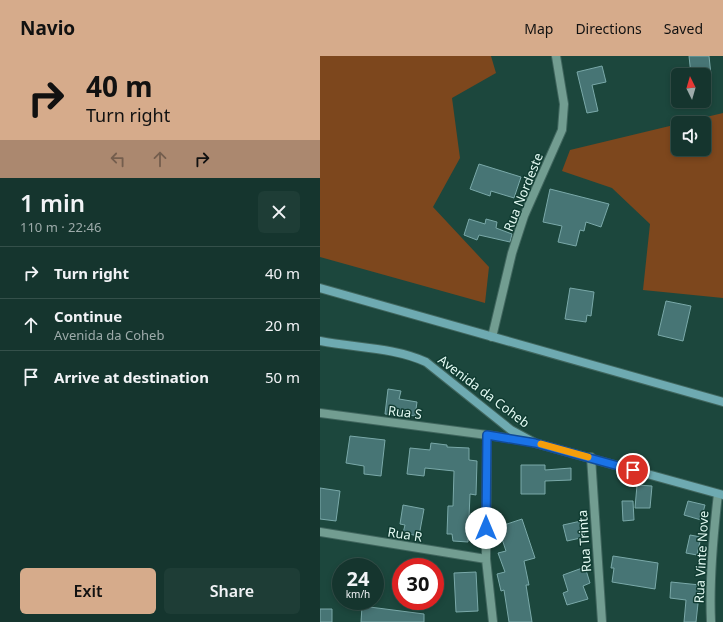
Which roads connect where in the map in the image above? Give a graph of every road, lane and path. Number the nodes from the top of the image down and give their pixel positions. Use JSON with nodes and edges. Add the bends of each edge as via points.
{"nodes":[{"id":1,"x":556,"y":56,"type":"edge"},
{"id":2,"x":320,"y":288,"type":"edge"},
{"id":3,"x":492,"y":337,"type":"junction"},
{"id":4,"x":320,"y":341,"type":"edge"},
{"id":5,"x":723,"y":402,"type":"edge"},
{"id":6,"x":320,"y":413,"type":"edge"},
{"id":7,"x":487,"y":435,"type":"junction"},
{"id":8,"x":535,"y":443,"type":"junction"},
{"id":9,"x":591,"y":457,"type":"junction"},
{"id":10,"x":720,"y":494,"type":"edge"},
{"id":11,"x":320,"y":532,"type":"edge"},
{"id":12,"x":486,"y":559,"type":"junction"},
{"id":13,"x":493,"y":622,"type":"edge"},
{"id":14,"x":602,"y":622,"type":"edge"},
{"id":15,"x":710,"y":622,"type":"edge"}],
"edges":[{"from":1,"to":3,"type":"street","name":"Rua Nordeste","via":[[564,104],[562,130],[524,216],[512,253]]},
{"from":2,"to":3,"type":"main road"},
{"from":3,"to":5,"type":"main road"},
{"from":4,"to":8,"type":"main road","name":"Avenida da Coheb","via":[[414,356],[426,362],[511,430]]},
{"from":6,"to":7,"type":"street","name":"Rua S"},
{"from":7,"to":8,"type":"street","name":"Rua S"},
{"from":7,"to":12,"type":"street"},
{"from":8,"to":9,"type":"main road","name":"Avenida da Coheb"},
{"from":9,"to":10,"type":"main road","name":"Avenida da Coheb"},
{"from":9,"to":14,"type":"street","name":"Rua Trinta"},
{"from":10,"to":15,"type":"street","name":"Rua Vinte Nove","via":[[712,542]]},
{"from":11,"to":12,"type":"street","name":"Rua R"},
{"from":12,"to":13,"type":"street"}]}
